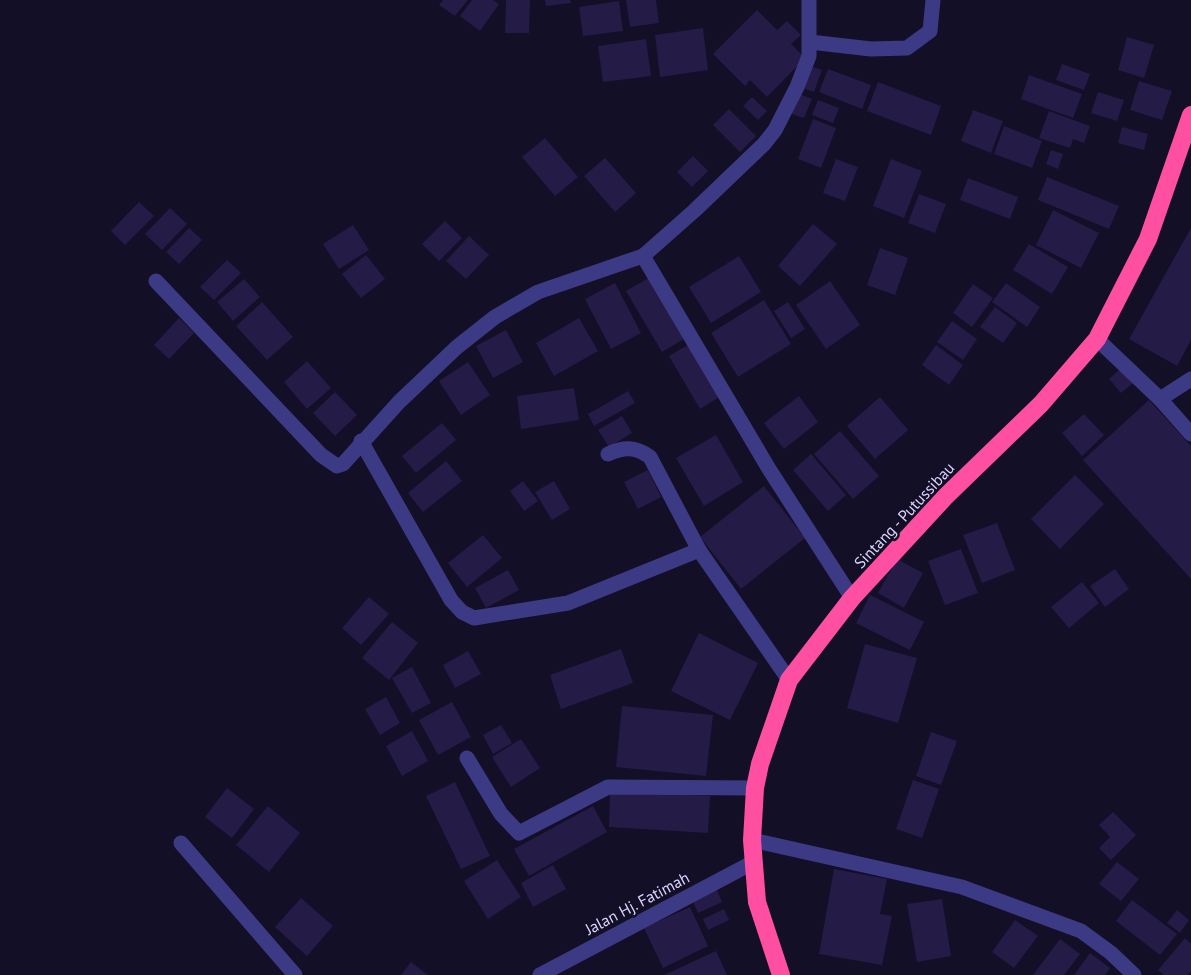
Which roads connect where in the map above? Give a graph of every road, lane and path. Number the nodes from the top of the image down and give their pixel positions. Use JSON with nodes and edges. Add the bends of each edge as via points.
{"nodes":[{"id":1,"x":809,"y":0,"type":"edge"},
{"id":2,"x":933,"y":0,"type":"edge"},
{"id":3,"x":810,"y":42,"type":"junction"},
{"id":4,"x":1191,"y":116,"type":"edge"},
{"id":5,"x":643,"y":256,"type":"junction"},
{"id":6,"x":156,"y":281,"type":"dead end"},
{"id":7,"x":1097,"y":339,"type":"junction"},
{"id":8,"x":1191,"y":379,"type":"edge"},
{"id":9,"x":1160,"y":399,"type":"junction"},
{"id":10,"x":1191,"y":434,"type":"edge"},
{"id":11,"x":362,"y":441,"type":"junction"},
{"id":12,"x":608,"y":454,"type":"dead end"},
{"id":13,"x":699,"y":550,"type":"junction"},
{"id":14,"x":852,"y":598,"type":"junction"},
{"id":15,"x":789,"y":680,"type":"junction"},
{"id":16,"x":467,"y":758,"type":"dead end"},
{"id":17,"x":755,"y":788,"type":"junction"},
{"id":18,"x":752,"y":840,"type":"junction"},
{"id":19,"x":181,"y":843,"type":"dead end"},
{"id":20,"x":752,"y":862,"type":"junction"},
{"id":21,"x":295,"y":975,"type":"edge"},
{"id":22,"x":540,"y":975,"type":"edge"},
{"id":23,"x":781,"y":975,"type":"edge"},
{"id":24,"x":1134,"y":975,"type":"edge"}],
"edges":[{"from":1,"to":3,"type":"street"},
{"from":2,"to":3,"type":"street","via":[[930,31],[907,48],[871,49]]},
{"from":3,"to":5,"type":"street","via":[[797,87],[775,130]]},
{"from":4,"to":7,"type":"highway","name":"Sintang - Putussibau","via":[[1148,238]]},
{"from":5,"to":11,"type":"street","via":[[511,305],[457,347]]},
{"from":5,"to":14,"type":"street","via":[[769,469]]},
{"from":6,"to":11,"type":"street","via":[[321,455],[337,466],[343,464]]},
{"from":7,"to":9,"type":"street"},
{"from":7,"to":14,"type":"highway","name":"Sintang - Putussibau","via":[[1041,404],[946,496]]},
{"from":8,"to":9,"type":"street"},
{"from":9,"to":10,"type":"street"},
{"from":11,"to":13,"type":"street","via":[[451,600],[474,618],[568,603]]},
{"from":12,"to":13,"type":"street","via":[[621,448],[650,457]]},
{"from":13,"to":15,"type":"street"},
{"from":14,"to":15,"type":"highway","name":"Sintang - Putussibau"},
{"from":15,"to":17,"type":"highway","name":"Sintang - Putussibau"},
{"from":16,"to":17,"type":"street","via":[[501,814],[519,833],[608,787]]},
{"from":17,"to":18,"type":"highway","name":"Sintang - Putussibau"},
{"from":18,"to":20,"type":"highway","name":"Sintang - Putussibau"},
{"from":18,"to":24,"type":"street","via":[[984,895],[1081,932]]},
{"from":19,"to":21,"type":"street"},
{"from":20,"to":22,"type":"street","name":"Jalan Hj. Fatimah"},
{"from":20,"to":23,"type":"highway","name":"Sintang - Putussibau","via":[[757,902]]}]}
